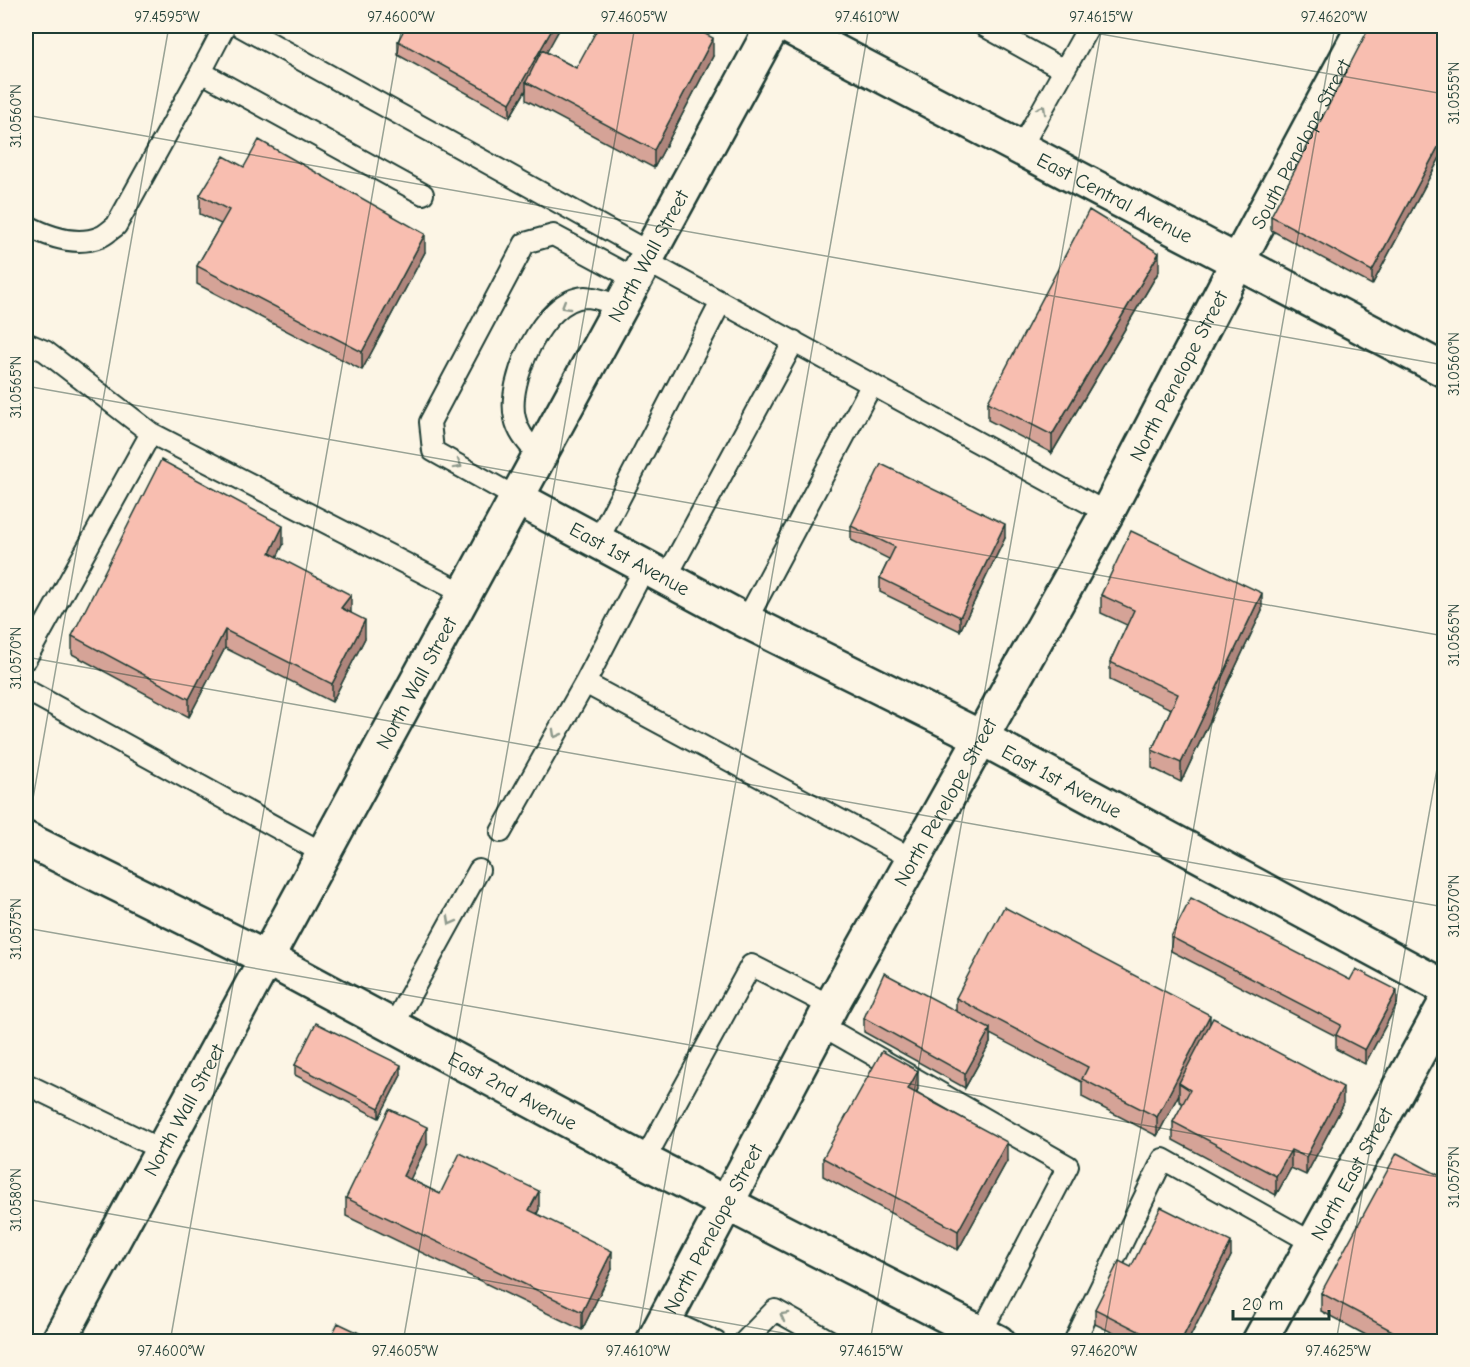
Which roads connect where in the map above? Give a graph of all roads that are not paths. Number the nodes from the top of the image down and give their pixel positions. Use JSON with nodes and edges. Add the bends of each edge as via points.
{"nodes":[{"id":1,"x":225,"y":26,"type":"edge"},
{"id":2,"x":240,"y":26,"type":"edge"},
{"id":3,"x":984,"y":26,"type":"edge"},
{"id":4,"x":1089,"y":26,"type":"edge"},
{"id":5,"x":1364,"y":26,"type":"edge"},
{"id":6,"x":790,"y":27,"type":"edge"},
{"id":7,"x":1064,"y":70,"type":"junction"},
{"id":8,"x":201,"y":72,"type":"junction"},
{"id":9,"x":1020,"y":149,"type":"junction"},
{"id":10,"x":423,"y":194,"type":"dead end"},
{"id":11,"x":26,"y":225,"type":"edge"},
{"id":12,"x":1237,"y":262,"type":"junction"},
{"id":13,"x":638,"y":275,"type":"junction"},
{"id":14,"x":721,"y":302,"type":"junction"},
{"id":15,"x":794,"y":341,"type":"junction"},
{"id":16,"x":26,"y":343,"type":"edge"},
{"id":17,"x":1444,"y":370,"type":"edge"},
{"id":18,"x":872,"y":384,"type":"junction"},
{"id":19,"x":151,"y":433,"type":"junction"},
{"id":20,"x":539,"y":456,"type":"junction"},
{"id":21,"x":517,"y":498,"type":"junction"},
{"id":22,"x":1107,"y":513,"type":"junction"},
{"id":23,"x":597,"y":542,"type":"junction"},
{"id":24,"x":656,"y":573,"type":"junction"},
{"id":25,"x":465,"y":594,"type":"junction"},
{"id":26,"x":746,"y":621,"type":"junction"},
{"id":27,"x":26,"y":659,"type":"edge"},
{"id":28,"x":585,"y":683,"type":"junction"},
{"id":29,"x":26,"y":690,"type":"edge"},
{"id":30,"x":980,"y":737,"type":"junction"},
{"id":31,"x":501,"y":832,"type":"dead end"},
{"id":32,"x":26,"y":839,"type":"edge"},
{"id":33,"x":323,"y":853,"type":"junction"},
{"id":34,"x":912,"y":859,"type":"junction"},
{"id":35,"x":479,"y":870,"type":"dead end"},
{"id":36,"x":266,"y":958,"type":"junction"},
{"id":37,"x":1444,"y":987,"type":"edge"},
{"id":38,"x":1444,"y":1006,"type":"edge"},
{"id":39,"x":826,"y":1016,"type":"junction"},
{"id":40,"x":393,"y":1026,"type":"junction"},
{"id":41,"x":26,"y":1084,"type":"edge"},
{"id":42,"x":162,"y":1150,"type":"junction"},
{"id":43,"x":644,"y":1161,"type":"junction"},
{"id":44,"x":727,"y":1204,"type":"junction"},
{"id":45,"x":1313,"y":1243,"type":"junction"},
{"id":46,"x":659,"y":1330,"type":"edge"},
{"id":47,"x":989,"y":1337,"type":"edge"},
{"id":48,"x":58,"y":1341,"type":"edge"},
{"id":49,"x":716,"y":1341,"type":"edge"},
{"id":50,"x":744,"y":1341,"type":"edge"},
{"id":51,"x":832,"y":1341,"type":"edge"},
{"id":52,"x":1074,"y":1341,"type":"edge"},
{"id":53,"x":1259,"y":1341,"type":"edge"}],
"edges":[{"from":1,"to":8,"type":"lane"},
{"from":2,"to":13,"type":"lane"},
{"from":3,"to":7,"type":"lane"},
{"from":4,"to":7,"type":"lane"},
{"from":5,"to":12,"type":"street","name":"South Penelope Street"},
{"from":6,"to":9,"type":"street","name":"East Central Avenue"},
{"from":6,"to":13,"type":"street","name":"North Wall Street"},
{"from":9,"to":7,"type":"lane","one_way":true},
{"from":8,"to":10,"type":"lane"},
{"from":8,"to":11,"type":"lane","via":[[116,226],[101,237],[77,241],[53,237]]},
{"from":9,"to":12,"type":"street","name":"East Central Avenue"},
{"from":12,"to":17,"type":"street","name":"East Central Avenue"},
{"from":12,"to":22,"type":"street","name":"North Penelope Street"},
{"from":13,"to":14,"type":"lane"},
{"from":13,"to":20,"type":"street","name":"North Wall Street"},
{"from":13,"to":20,"type":"lane","one_way":true,"via":[[569,302],[553,313],[540,330],[518,372],[513,394],[514,417],[520,433]]},
{"from":13,"to":21,"type":"lane","one_way":true,"via":[[553,235],[525,243],[430,422],[433,451]]},
{"from":14,"to":15,"type":"lane"},
{"from":14,"to":23,"type":"lane"},
{"from":15,"to":18,"type":"lane"},
{"from":15,"to":24,"type":"lane"},
{"from":16,"to":19,"type":"lane","via":[[45,351]]},
{"from":18,"to":22,"type":"lane"},
{"from":18,"to":26,"type":"lane"},
{"from":19,"to":25,"type":"lane"},
{"from":19,"to":27,"type":"lane"},
{"from":20,"to":21,"type":"street","name":"North Wall Street"},
{"from":21,"to":23,"type":"street","name":"East 1st Avenue"},
{"from":21,"to":25,"type":"street","name":"North Wall Street"},
{"from":22,"to":30,"type":"street","name":"North Penelope Street"},
{"from":23,"to":24,"type":"street","name":"East 1st Avenue"},
{"from":24,"to":26,"type":"street","name":"East 1st Avenue"},
{"from":24,"to":28,"type":"lane"},
{"from":25,"to":33,"type":"street","name":"North Wall Street"},
{"from":26,"to":30,"type":"street","name":"East 1st Avenue"},
{"from":28,"to":31,"type":"lane","one_way":true},
{"from":28,"to":34,"type":"lane"},
{"from":29,"to":33,"type":"lane"},
{"from":30,"to":34,"type":"street","name":"North Penelope Street"},
{"from":30,"to":37,"type":"street","name":"East 1st Avenue"},
{"from":32,"to":36,"type":"street","name":"East 2nd Avenue"},
{"from":33,"to":36,"type":"street","name":"North Wall Street"},
{"from":34,"to":39,"type":"street","name":"North Penelope Street"},
{"from":35,"to":40,"type":"lane","one_way":true},
{"from":36,"to":40,"type":"street","name":"East 2nd Avenue"},
{"from":36,"to":42,"type":"street","name":"North Wall Street"},
{"from":38,"to":45,"type":"street","name":"North East Street"},
{"from":39,"to":43,"type":"lane","via":[[751,965]]},
{"from":39,"to":44,"type":"street","name":"North Penelope Street"},
{"from":39,"to":47,"type":"lane","via":[[1068,1166]]},
{"from":40,"to":43,"type":"street","name":"East 2nd Avenue"},
{"from":41,"to":42,"type":"lane"},
{"from":42,"to":48,"type":"street","name":"North Wall Street"},
{"from":43,"to":44,"type":"street","name":"East 2nd Avenue"},
{"from":44,"to":46,"type":"street","name":"North Penelope Street"},
{"from":44,"to":47,"type":"street","name":"East 2nd Avenue"},
{"from":45,"to":52,"type":"lane","via":[[1163,1160]]},
{"from":45,"to":53,"type":"street","name":"North East Street"},
{"from":46,"to":49,"type":"lane"},
{"from":51,"to":50,"type":"lane","one_way":true,"via":[[775,1310]]}]}
